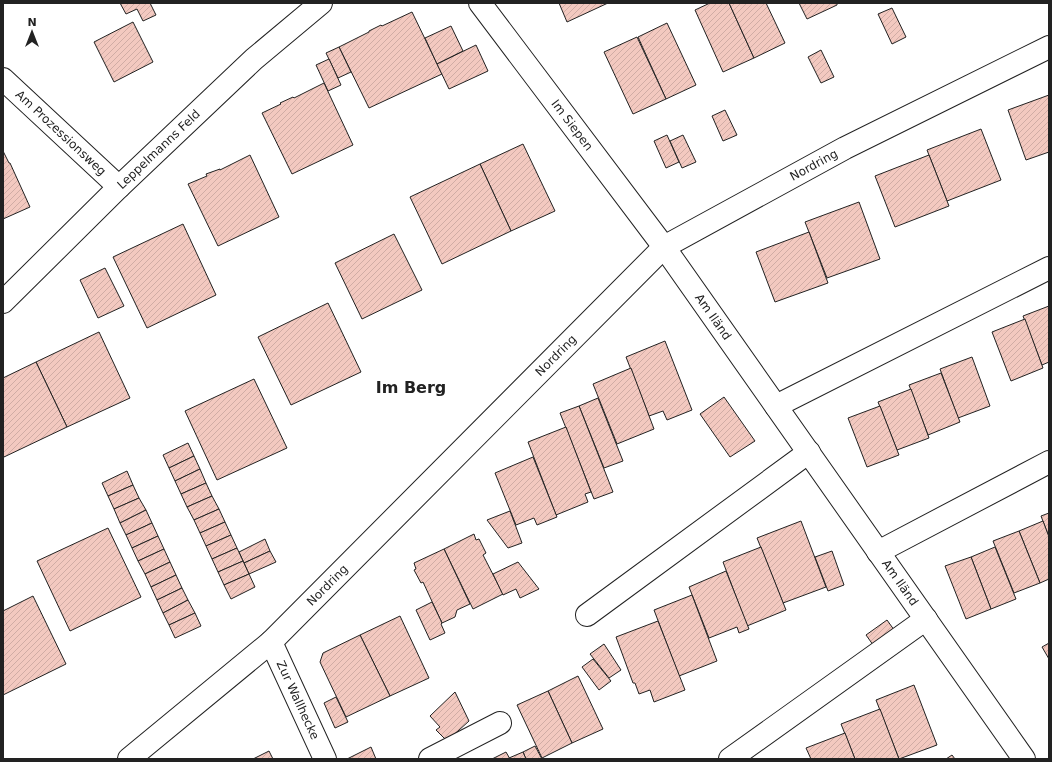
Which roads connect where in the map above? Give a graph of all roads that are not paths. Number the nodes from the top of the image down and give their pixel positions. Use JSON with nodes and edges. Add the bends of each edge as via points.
{"nodes":[{"id":1,"x":321,"y":3,"type":"edge"},
{"id":2,"x":480,"y":3,"type":"edge"},
{"id":3,"x":1049,"y":46,"type":"edge"},
{"id":4,"x":3,"y":78,"type":"edge"},
{"id":5,"x":118,"y":187,"type":"junction"},
{"id":6,"x":664,"y":247,"type":"junction"},
{"id":7,"x":1049,"y":268,"type":"edge"},
{"id":8,"x":3,"y":302,"type":"edge"},
{"id":9,"x":776,"y":406,"type":"junction"},
{"id":10,"x":809,"y":452,"type":"junction"},
{"id":11,"x":1049,"y":462,"type":"edge"},
{"id":12,"x":878,"y":552,"type":"junction"},
{"id":13,"x":587,"y":615,"type":"dead end"},
{"id":14,"x":926,"y":619,"type":"junction"},
{"id":15,"x":271,"y":642,"type":"junction"},
{"id":16,"x":500,"y":723,"type":"dead end"},
{"id":17,"x":129,"y":759,"type":"edge"},
{"id":18,"x":325,"y":759,"type":"edge"},
{"id":19,"x":430,"y":759,"type":"edge"},
{"id":20,"x":730,"y":759,"type":"edge"},
{"id":21,"x":1024,"y":759,"type":"edge"}],
"edges":[{"from":1,"to":5,"type":"street","name":"Leppelmanns Feld","via":[[254,59]]},
{"from":2,"to":6,"type":"street","name":"Im Siepen"},
{"from":3,"to":6,"type":"street","name":"Nordring","via":[[845,148]]},
{"from":4,"to":5,"type":"street","name":"Am Prozessionsweg"},
{"from":5,"to":8,"type":"street","name":"Leppelmanns Feld"},
{"from":6,"to":9,"type":"street","name":"Am Iländ"},
{"from":6,"to":15,"type":"street","name":"Nordring"},
{"from":7,"to":9,"type":"street"},
{"from":9,"to":10,"type":"street","name":"Am Iländ"},
{"from":10,"to":12,"type":"street","name":"Am Iländ"},
{"from":10,"to":13,"type":"street"},
{"from":11,"to":12,"type":"street"},
{"from":12,"to":14,"type":"street","name":"Am Iländ"},
{"from":14,"to":20,"type":"street"},
{"from":14,"to":21,"type":"street","name":"Am Iländ"},
{"from":15,"to":17,"type":"street","name":"Nordring"},
{"from":15,"to":18,"type":"street","name":"Zur Wallhecke"},
{"from":16,"to":19,"type":"street"}]}
